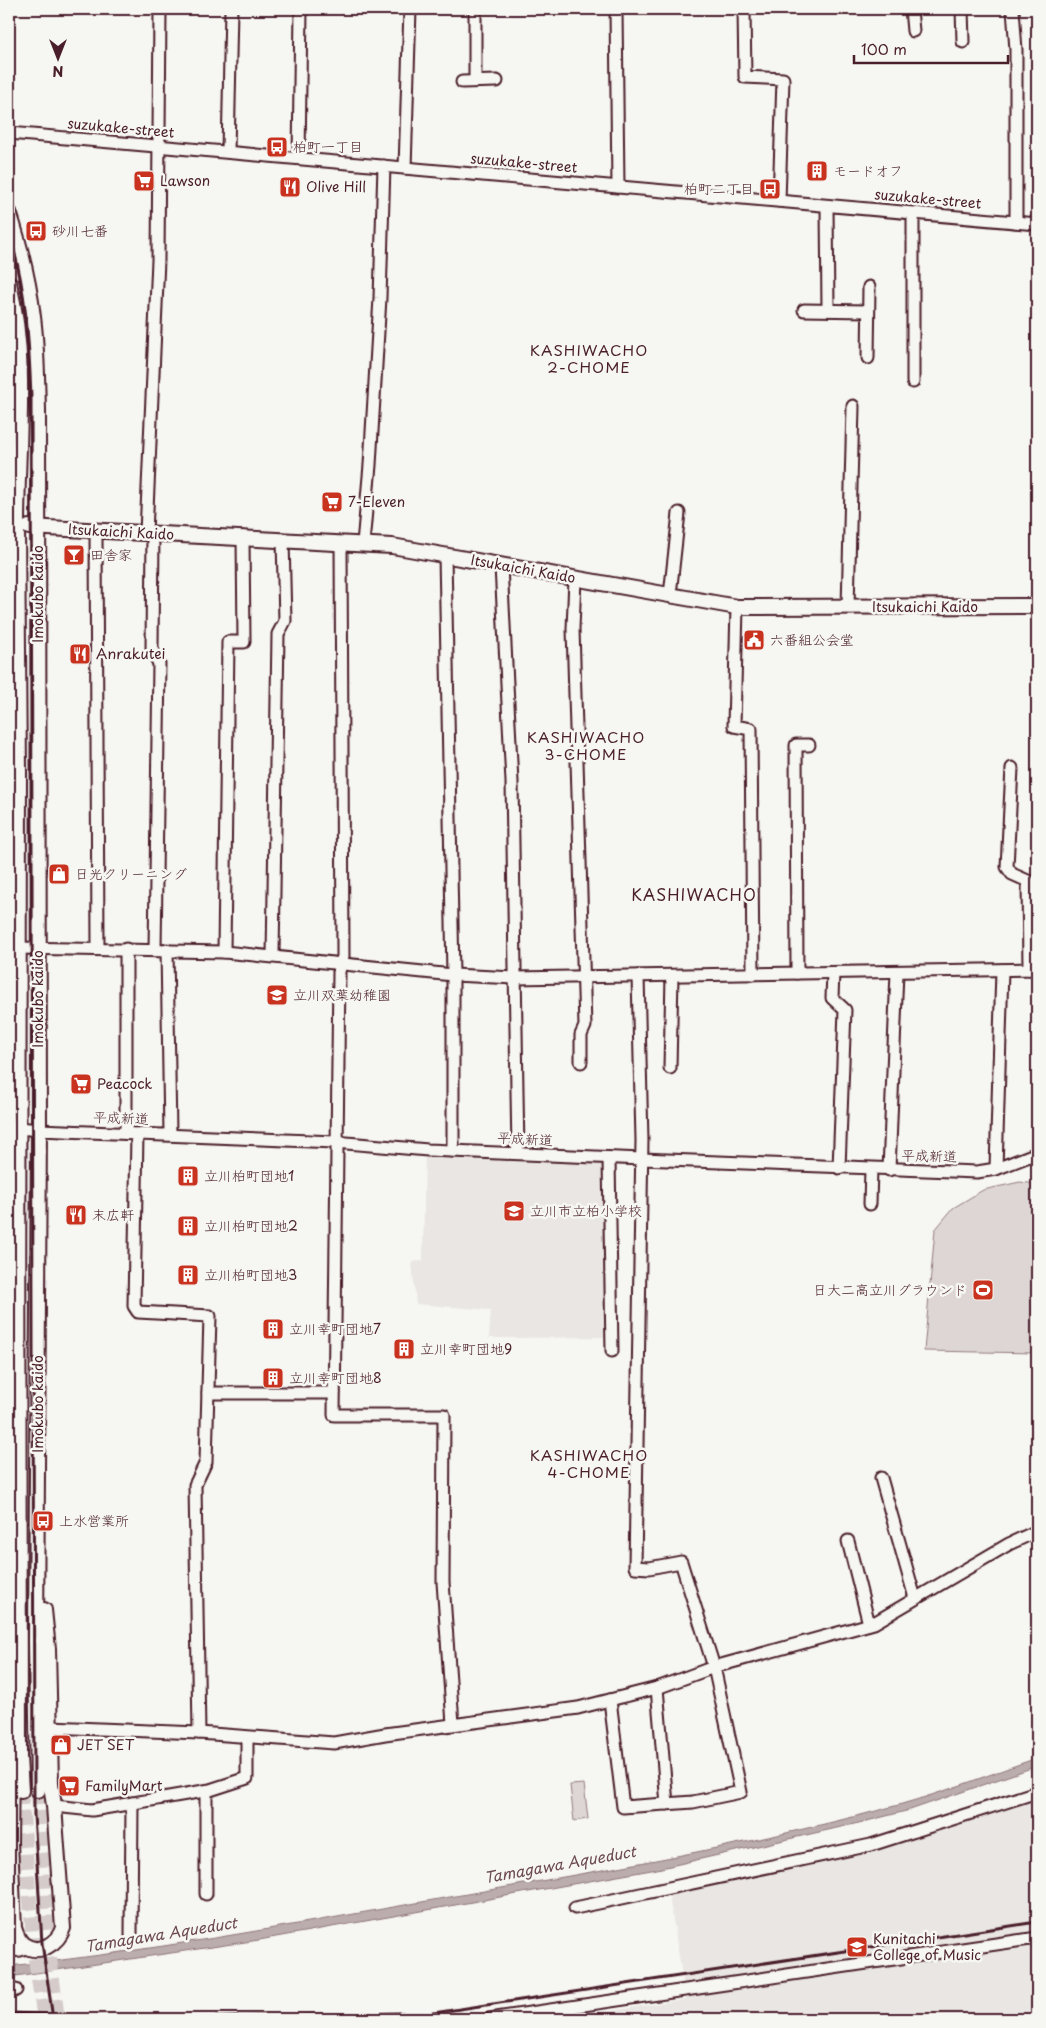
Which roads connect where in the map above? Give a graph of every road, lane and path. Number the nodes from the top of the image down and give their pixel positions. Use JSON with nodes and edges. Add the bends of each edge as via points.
{"nodes":[{"id":1,"x":160,"y":9,"type":"edge"},
{"id":2,"x":231,"y":9,"type":"edge"},
{"id":3,"x":301,"y":9,"type":"edge"},
{"id":4,"x":410,"y":9,"type":"edge"},
{"id":5,"x":475,"y":9,"type":"edge"},
{"id":6,"x":616,"y":9,"type":"edge"},
{"id":7,"x":744,"y":9,"type":"edge"},
{"id":8,"x":911,"y":9,"type":"edge"},
{"id":9,"x":962,"y":9,"type":"edge"},
{"id":10,"x":1013,"y":9,"type":"edge"},
{"id":11,"x":913,"y":30,"type":"dead end"},
{"id":12,"x":964,"y":42,"type":"dead end"},
{"id":13,"x":497,"y":81,"type":"dead end"},
{"id":14,"x":462,"y":82,"type":"dead end"},
{"id":15,"x":475,"y":82,"type":"junction"},
{"id":16,"x":9,"y":133,"type":"edge"},
{"id":17,"x":159,"y":146,"type":"junction"},
{"id":18,"x":228,"y":152,"type":"junction"},
{"id":19,"x":299,"y":158,"type":"junction"},
{"id":20,"x":384,"y":166,"type":"junction"},
{"id":21,"x":405,"y":168,"type":"junction"},
{"id":22,"x":618,"y":187,"type":"junction"},
{"id":23,"x":779,"y":201,"type":"junction"},
{"id":24,"x":827,"y":206,"type":"junction"},
{"id":25,"x":9,"y":212,"type":"edge"},
{"id":26,"x":914,"y":213,"type":"junction"},
{"id":27,"x":1016,"y":222,"type":"junction"},
{"id":28,"x":1037,"y":224,"type":"edge"},
{"id":29,"x":869,"y":287,"type":"dead end"},
{"id":30,"x":10,"y":289,"type":"edge"},
{"id":31,"x":804,"y":310,"type":"dead end"},
{"id":32,"x":828,"y":310,"type":"junction"},
{"id":33,"x":868,"y":311,"type":"junction"},
{"id":34,"x":868,"y":358,"type":"dead end"},
{"id":35,"x":913,"y":382,"type":"dead end"},
{"id":36,"x":853,"y":406,"type":"dead end"},
{"id":37,"x":679,"y":513,"type":"dead end"},
{"id":38,"x":13,"y":527,"type":"edge"},
{"id":39,"x":38,"y":528,"type":"junction"},
{"id":40,"x":96,"y":531,"type":"junction"},
{"id":41,"x":150,"y":533,"type":"junction"},
{"id":42,"x":243,"y":538,"type":"junction"},
{"id":43,"x":283,"y":540,"type":"junction"},
{"id":44,"x":342,"y":544,"type":"junction"},
{"id":45,"x":364,"y":544,"type":"junction"},
{"id":46,"x":445,"y":555,"type":"junction"},
{"id":47,"x":501,"y":566,"type":"junction"},
{"id":48,"x":575,"y":578,"type":"junction"},
{"id":49,"x":670,"y":595,"type":"junction"},
{"id":50,"x":737,"y":606,"type":"junction"},
{"id":51,"x":1037,"y":606,"type":"edge"},
{"id":52,"x":848,"y":607,"type":"junction"},
{"id":53,"x":809,"y":745,"type":"dead end"},
{"id":54,"x":1012,"y":768,"type":"dead end"},
{"id":55,"x":14,"y":901,"type":"edge"},
{"id":56,"x":18,"y":948,"type":"junction"},
{"id":57,"x":38,"y":948,"type":"junction"},
{"id":58,"x":98,"y":949,"type":"junction"},
{"id":59,"x":126,"y":949,"type":"junction"},
{"id":60,"x":155,"y":950,"type":"junction"},
{"id":61,"x":167,"y":950,"type":"junction"},
{"id":62,"x":224,"y":952,"type":"junction"},
{"id":63,"x":273,"y":956,"type":"junction"},
{"id":64,"x":341,"y":962,"type":"junction"},
{"id":65,"x":1033,"y":969,"type":"edge"},
{"id":66,"x":1002,"y":970,"type":"junction"},
{"id":67,"x":897,"y":972,"type":"junction"},
{"id":68,"x":797,"y":973,"type":"junction"},
{"id":69,"x":834,"y":973,"type":"junction"},
{"id":70,"x":754,"y":974,"type":"junction"},
{"id":71,"x":453,"y":975,"type":"junction"},
{"id":72,"x":638,"y":976,"type":"junction"},
{"id":73,"x":672,"y":976,"type":"junction"},
{"id":74,"x":584,"y":977,"type":"junction"},
{"id":75,"x":515,"y":978,"type":"junction"},
{"id":76,"x":13,"y":1050,"type":"edge"},
{"id":77,"x":581,"y":1062,"type":"dead end"},
{"id":78,"x":670,"y":1068,"type":"dead end"},
{"id":79,"x":14,"y":1128,"type":"edge"},
{"id":80,"x":39,"y":1130,"type":"junction"},
{"id":81,"x":132,"y":1133,"type":"junction"},
{"id":82,"x":170,"y":1134,"type":"junction"},
{"id":83,"x":336,"y":1142,"type":"junction"},
{"id":84,"x":453,"y":1151,"type":"junction"},
{"id":85,"x":1037,"y":1153,"type":"edge"},
{"id":86,"x":518,"y":1154,"type":"junction"},
{"id":87,"x":609,"y":1158,"type":"junction"},
{"id":88,"x":642,"y":1160,"type":"junction"},
{"id":89,"x":840,"y":1168,"type":"junction"},
{"id":90,"x":871,"y":1169,"type":"junction"},
{"id":91,"x":996,"y":1169,"type":"junction"},
{"id":92,"x":889,"y":1170,"type":"junction"},
{"id":93,"x":870,"y":1204,"type":"dead end"},
{"id":94,"x":612,"y":1351,"type":"dead end"},
{"id":95,"x":13,"y":1362,"type":"edge"},
{"id":96,"x":208,"y":1393,"type":"junction"},
{"id":97,"x":334,"y":1394,"type":"junction"},
{"id":98,"x":881,"y":1478,"type":"dead end"},
{"id":99,"x":1037,"y":1531,"type":"edge"},
{"id":100,"x":848,"y":1541,"type":"dead end"},
{"id":101,"x":37,"y":1551,"type":"junction"},
{"id":102,"x":20,"y":1553,"type":"junction"},
{"id":103,"x":915,"y":1598,"type":"junction"},
{"id":104,"x":869,"y":1624,"type":"junction"},
{"id":105,"x":714,"y":1667,"type":"junction"},
{"id":106,"x":657,"y":1688,"type":"junction"},
{"id":107,"x":610,"y":1700,"type":"junction"},
{"id":108,"x":453,"y":1724,"type":"junction"},
{"id":109,"x":50,"y":1727,"type":"junction"},
{"id":110,"x":199,"y":1733,"type":"junction"},
{"id":111,"x":247,"y":1738,"type":"junction"},
{"id":112,"x":10,"y":1773,"type":"edge"},
{"id":113,"x":38,"y":1790,"type":"tunnel mouth"},
{"id":114,"x":22,"y":1791,"type":"tunnel mouth"},
{"id":115,"x":206,"y":1791,"type":"junction"},
{"id":116,"x":1037,"y":1792,"type":"edge"},
{"id":117,"x":132,"y":1803,"type":"junction"},
{"id":118,"x":668,"y":1804,"type":"junction"},
{"id":119,"x":54,"y":1806,"type":"junction"},
{"id":120,"x":10,"y":1893,"type":"edge"},
{"id":121,"x":206,"y":1894,"type":"dead end"},
{"id":122,"x":576,"y":1908,"type":"dead end"},
{"id":123,"x":131,"y":1935,"type":"dead end"},
{"id":124,"x":1037,"y":1938,"type":"edge"},
{"id":125,"x":528,"y":2016,"type":"edge"},
{"id":126,"x":489,"y":2019,"type":"edge"}],
"edges":[{"from":1,"to":17,"type":"street"},
{"from":2,"to":18,"type":"street"},
{"from":3,"to":19,"type":"street"},
{"from":4,"to":21,"type":"street"},
{"from":5,"to":15,"type":"street"},
{"from":6,"to":22,"type":"street"},
{"from":7,"to":23,"type":"street","via":[[745,77],[783,79]]},
{"from":8,"to":11,"type":"street"},
{"from":9,"to":12,"type":"street"},
{"from":10,"to":27,"type":"street"},
{"from":13,"to":15,"type":"street"},
{"from":14,"to":15,"type":"street"},
{"from":16,"to":17,"type":"street","name":"suzukake-street"},
{"from":17,"to":18,"type":"street","name":"suzukake-street"},
{"from":17,"to":41,"type":"street"},
{"from":18,"to":19,"type":"street","name":"suzukake-street"},
{"from":19,"to":20,"type":"street","name":"suzukake-street"},
{"from":20,"to":21,"type":"street","name":"suzukake-street"},
{"from":20,"to":45,"type":"street","via":[[380,298]]},
{"from":21,"to":22,"type":"street","name":"suzukake-street"},
{"from":22,"to":23,"type":"street","name":"suzukake-street"},
{"from":23,"to":24,"type":"street","name":"suzukake-street"},
{"from":24,"to":26,"type":"street","name":"suzukake-street"},
{"from":24,"to":32,"type":"street"},
{"from":25,"to":39,"type":"main road","name":"Imokubo kaido","via":[[23,258],[34,319]]},
{"from":26,"to":27,"type":"street","name":"suzukake-street"},
{"from":26,"to":35,"type":"street"},
{"from":27,"to":28,"type":"street","name":"suzukake-street"},
{"from":29,"to":33,"type":"street"},
{"from":30,"to":38,"type":"main road","name":"Imokubo kaido","via":[[20,365],[20,468]]},
{"from":31,"to":32,"type":"street"},
{"from":32,"to":33,"type":"street"},
{"from":33,"to":34,"type":"street"},
{"from":36,"to":52,"type":"street"},
{"from":37,"to":49,"type":"street"},
{"from":38,"to":39,"type":"main road","name":"Itsukaichi Kaido"},
{"from":38,"to":55,"type":"main road","name":"Imokubo kaido"},
{"from":39,"to":40,"type":"main road","name":"Itsukaichi Kaido"},
{"from":39,"to":57,"type":"main road","name":"Imokubo kaido"},
{"from":40,"to":41,"type":"main road","name":"Itsukaichi Kaido"},
{"from":40,"to":58,"type":"street"},
{"from":41,"to":42,"type":"main road","name":"Itsukaichi Kaido"},
{"from":41,"to":60,"type":"street","via":[[152,649],[159,664]]},
{"from":42,"to":43,"type":"main road","name":"Itsukaichi Kaido"},
{"from":42,"to":62,"type":"street","via":[[244,642],[228,642]]},
{"from":43,"to":44,"type":"main road","name":"Itsukaichi Kaido"},
{"from":43,"to":63,"type":"street","via":[[285,621],[278,634]]},
{"from":44,"to":45,"type":"main road","name":"Itsukaichi Kaido"},
{"from":44,"to":64,"type":"street"},
{"from":45,"to":46,"type":"main road","name":"Itsukaichi Kaido"},
{"from":46,"to":47,"type":"main road","name":"Itsukaichi Kaido"},
{"from":46,"to":71,"type":"street"},
{"from":47,"to":48,"type":"main road","name":"Itsukaichi Kaido"},
{"from":47,"to":75,"type":"street","via":[[512,782]]},
{"from":48,"to":49,"type":"main road","name":"Itsukaichi Kaido"},
{"from":48,"to":74,"type":"street","via":[[572,629]]},
{"from":49,"to":50,"type":"main road","name":"Itsukaichi Kaido"},
{"from":50,"to":52,"type":"main road","name":"Itsukaichi Kaido"},
{"from":50,"to":70,"type":"street","via":[[734,726],[751,729]]},
{"from":51,"to":52,"type":"main road","name":"Itsukaichi Kaido"},
{"from":53,"to":68,"type":"street","via":[[796,745]]},
{"from":54,"to":65,"type":"street","via":[[1007,867],[1012,874],[1028,881]]},
{"from":55,"to":56,"type":"main road","name":"Imokubo kaido"},
{"from":56,"to":57,"type":"street"},
{"from":56,"to":76,"type":"main road","name":"Imokubo kaido"},
{"from":57,"to":58,"type":"street"},
{"from":57,"to":80,"type":"main road","name":"Imokubo kaido"},
{"from":58,"to":59,"type":"street"},
{"from":59,"to":60,"type":"street"},
{"from":59,"to":81,"type":"street"},
{"from":60,"to":61,"type":"street"},
{"from":61,"to":62,"type":"street"},
{"from":61,"to":82,"type":"street"},
{"from":62,"to":63,"type":"street"},
{"from":63,"to":64,"type":"street"},
{"from":64,"to":71,"type":"street"},
{"from":64,"to":83,"type":"street"},
{"from":65,"to":66,"type":"street"},
{"from":66,"to":67,"type":"street"},
{"from":66,"to":91,"type":"street"},
{"from":67,"to":69,"type":"street"},
{"from":67,"to":92,"type":"street"},
{"from":68,"to":69,"type":"street"},
{"from":68,"to":70,"type":"street"},
{"from":69,"to":89,"type":"street","via":[[832,998],[845,1010]]},
{"from":70,"to":73,"type":"street"},
{"from":71,"to":75,"type":"street"},
{"from":71,"to":84,"type":"street"},
{"from":72,"to":73,"type":"street"},
{"from":72,"to":74,"type":"street"},
{"from":72,"to":88,"type":"street"},
{"from":73,"to":78,"type":"street"},
{"from":74,"to":75,"type":"street"},
{"from":74,"to":77,"type":"street","via":[[585,1026],[581,1035]]},
{"from":75,"to":86,"type":"street"},
{"from":76,"to":79,"type":"main road","name":"Imokubo kaido"},
{"from":79,"to":80,"type":"street","name":"平成新道"},
{"from":79,"to":95,"type":"main road","name":"Imokubo kaido"},
{"from":80,"to":81,"type":"street","name":"平成新道"},
{"from":80,"to":101,"type":"main road","name":"Imokubo kaido"},
{"from":81,"to":82,"type":"street","name":"平成新道"},
{"from":81,"to":96,"type":"street","via":[[134,1306],[138,1312],[210,1316]]},
{"from":82,"to":83,"type":"street","name":"平成新道"},
{"from":83,"to":84,"type":"street","name":"平成新道"},
{"from":83,"to":97,"type":"street"},
{"from":84,"to":86,"type":"street","name":"平成新道"},
{"from":85,"to":91,"type":"street","name":"平成新道"},
{"from":86,"to":87,"type":"street","name":"平成新道"},
{"from":87,"to":88,"type":"street","name":"平成新道"},
{"from":87,"to":94,"type":"street"},
{"from":88,"to":89,"type":"street","name":"平成新道"},
{"from":88,"to":105,"type":"street","via":[[635,1567],[649,1568],[681,1562]]},
{"from":89,"to":90,"type":"street","name":"平成新道"},
{"from":90,"to":92,"type":"street","name":"平成新道"},
{"from":90,"to":93,"type":"street"},
{"from":91,"to":92,"type":"street","name":"平成新道","via":[[977,1172]]},
{"from":95,"to":102,"type":"main road","name":"Imokubo kaido"},
{"from":96,"to":97,"type":"street"},
{"from":96,"to":110,"type":"street","via":[[206,1462],[195,1485]]},
{"from":97,"to":108,"type":"street","via":[[334,1415],[444,1415],[443,1582]]},
{"from":98,"to":103,"type":"street"},
{"from":99,"to":103,"type":"street"},
{"from":100,"to":104,"type":"street"},
{"from":101,"to":109,"type":"main road","via":[[48,1646]]},
{"from":101,"to":113,"type":"main road","name":"Imokubo kaido"},
{"from":102,"to":112,"type":"main road","via":[[10,1639]]},
{"from":102,"to":114,"type":"main road","name":"Imokubo kaido","via":[[19,1757]]},
{"from":103,"to":104,"type":"street"},
{"from":104,"to":105,"type":"street"},
{"from":105,"to":106,"type":"street"},
{"from":105,"to":118,"type":"street","via":[[741,1792]]},
{"from":106,"to":107,"type":"street"},
{"from":106,"to":118,"type":"street"},
{"from":107,"to":108,"type":"street","via":[[578,1708]]},
{"from":107,"to":118,"type":"street","via":[[623,1807]]},
{"from":108,"to":111,"type":"street","via":[[334,1744]]},
{"from":109,"to":110,"type":"street"},
{"from":109,"to":119,"type":"main road"},
{"from":110,"to":111,"type":"street"},
{"from":111,"to":115,"type":"street","via":[[247,1778]]},
{"from":112,"to":120,"type":"main road"},
{"from":115,"to":117,"type":"street"},
{"from":115,"to":121,"type":"street"},
{"from":116,"to":122,"type":"street","via":[[871,1845]]},
{"from":117,"to":119,"type":"street","via":[[92,1810]]},
{"from":117,"to":123,"type":"street"},
{"from":119,"to":120,"type":"main road","via":[[63,1928],[54,1943],[35,1948],[22,1944],[14,1928]]},
{"from":124,"to":125,"type":"street"},
{"from":125,"to":126,"type":"street"}]}
